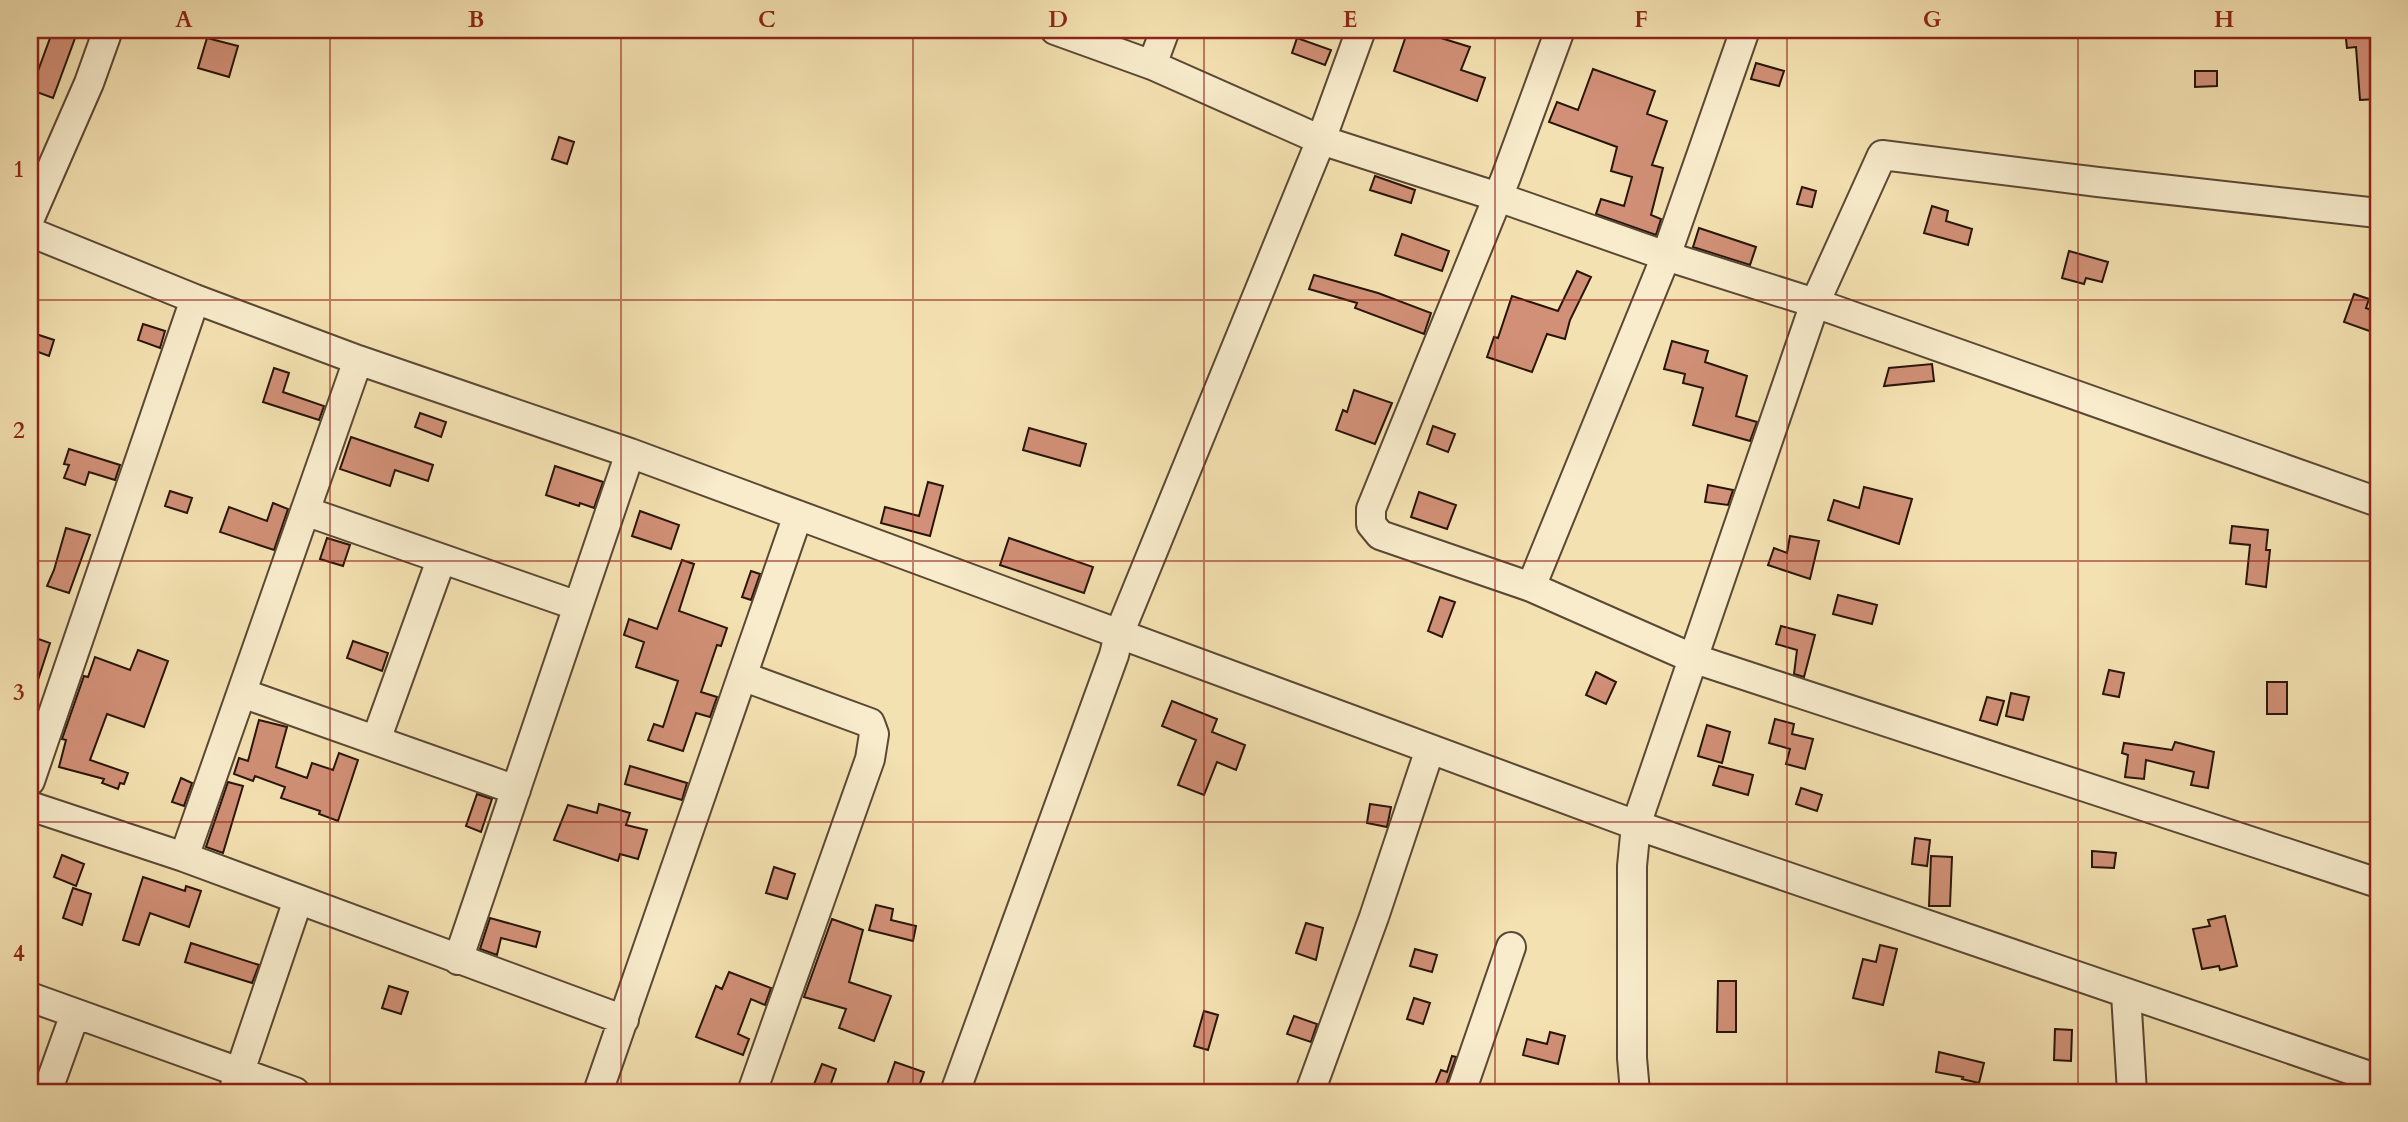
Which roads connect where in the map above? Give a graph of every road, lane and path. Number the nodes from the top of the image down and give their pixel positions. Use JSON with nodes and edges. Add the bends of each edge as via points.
{"nodes":[{"id":1,"x":108,"y":30,"type":"edge"},
{"id":2,"x":1055,"y":30,"type":"edge"},
{"id":3,"x":1165,"y":30,"type":"edge"},
{"id":4,"x":1361,"y":30,"type":"edge"},
{"id":5,"x":1560,"y":30,"type":"edge"},
{"id":6,"x":1745,"y":30,"type":"edge"},
{"id":7,"x":1152,"y":65,"type":"junction"},
{"id":8,"x":1321,"y":140,"type":"junction"},
{"id":9,"x":1498,"y":197,"type":"junction"},
{"id":10,"x":2378,"y":213,"type":"edge"},
{"id":11,"x":30,"y":218,"type":"edge"},
{"id":12,"x":30,"y":232,"type":"edge"},
{"id":13,"x":1666,"y":256,"type":"junction"},
{"id":14,"x":195,"y":299,"type":"junction"},
{"id":15,"x":1815,"y":303,"type":"junction"},
{"id":16,"x":358,"y":359,"type":"junction"},
{"id":17,"x":630,"y":453,"type":"junction"},
{"id":18,"x":2378,"y":502,"type":"edge"},
{"id":19,"x":305,"y":511,"type":"junction"},
{"id":20,"x":798,"y":515,"type":"junction"},
{"id":21,"x":441,"y":560,"type":"junction"},
{"id":22,"x":1531,"y":587,"type":"junction"},
{"id":23,"x":578,"y":606,"type":"junction"},
{"id":24,"x":1119,"y":634,"type":"junction"},
{"id":25,"x":1692,"y":658,"type":"junction"},
{"id":26,"x":742,"y":676,"type":"junction"},
{"id":27,"x":242,"y":693,"type":"junction"},
{"id":28,"x":376,"y":740,"type":"junction"},
{"id":29,"x":1430,"y":749,"type":"junction"},
{"id":30,"x":30,"y":781,"type":"edge"},
{"id":31,"x":516,"y":790,"type":"junction"},
{"id":32,"x":30,"y":806,"type":"edge"},
{"id":33,"x":1636,"y":825,"type":"junction"},
{"id":34,"x":184,"y":858,"type":"junction"},
{"id":35,"x":2378,"y":883,"type":"edge"},
{"id":36,"x":298,"y":900,"type":"junction"},
{"id":37,"x":1511,"y":947,"type":"dead end"},
{"id":38,"x":458,"y":960,"type":"junction"},
{"id":39,"x":2126,"y":994,"type":"junction"},
{"id":40,"x":30,"y":997,"type":"edge"},
{"id":41,"x":75,"y":1014,"type":"junction"},
{"id":42,"x":624,"y":1020,"type":"junction"},
{"id":43,"x":2378,"y":1079,"type":"edge"},
{"id":44,"x":236,"y":1082,"type":"edge"},
{"id":45,"x":47,"y":1092,"type":"edge"},
{"id":46,"x":295,"y":1092,"type":"edge"},
{"id":47,"x":597,"y":1092,"type":"edge"},
{"id":48,"x":752,"y":1092,"type":"edge"},
{"id":49,"x":955,"y":1092,"type":"edge"},
{"id":50,"x":1310,"y":1092,"type":"edge"},
{"id":51,"x":1461,"y":1092,"type":"edge"},
{"id":52,"x":1635,"y":1092,"type":"edge"},
{"id":53,"x":2132,"y":1092,"type":"edge"}],
"edges":[{"from":1,"to":11,"type":"street"},
{"from":2,"to":7,"type":"street"},
{"from":3,"to":7,"type":"street"},
{"from":4,"to":8,"type":"street"},
{"from":5,"to":9,"type":"street"},
{"from":6,"to":13,"type":"street"},
{"from":7,"to":8,"type":"street"},
{"from":8,"to":9,"type":"street"},
{"from":8,"to":24,"type":"street"},
{"from":9,"to":13,"type":"street"},
{"from":9,"to":22,"type":"street","via":[[1371,509],[1371,524],[1380,536]]},
{"from":10,"to":15,"type":"street","via":[[1882,155]]},
{"from":12,"to":14,"type":"street"},
{"from":13,"to":15,"type":"street"},
{"from":13,"to":22,"type":"street"},
{"from":14,"to":16,"type":"street"},
{"from":14,"to":30,"type":"street"},
{"from":15,"to":18,"type":"street"},
{"from":15,"to":25,"type":"street"},
{"from":16,"to":17,"type":"street"},
{"from":16,"to":19,"type":"street"},
{"from":17,"to":20,"type":"street"},
{"from":17,"to":23,"type":"street"},
{"from":19,"to":21,"type":"street"},
{"from":19,"to":27,"type":"street"},
{"from":20,"to":24,"type":"street"},
{"from":20,"to":26,"type":"street"},
{"from":21,"to":23,"type":"street"},
{"from":21,"to":28,"type":"street"},
{"from":22,"to":25,"type":"street"},
{"from":23,"to":31,"type":"street"},
{"from":24,"to":29,"type":"street"},
{"from":24,"to":49,"type":"street"},
{"from":25,"to":33,"type":"street"},
{"from":25,"to":35,"type":"street"},
{"from":26,"to":42,"type":"street"},
{"from":26,"to":48,"type":"street","via":[[870,723],[874,734],[870,760]]},
{"from":27,"to":28,"type":"street"},
{"from":27,"to":34,"type":"street"},
{"from":28,"to":31,"type":"street"},
{"from":29,"to":33,"type":"street"},
{"from":29,"to":50,"type":"street"},
{"from":31,"to":38,"type":"street"},
{"from":32,"to":34,"type":"street"},
{"from":33,"to":39,"type":"street"},
{"from":33,"to":52,"type":"street","via":[[1632,866]]},
{"from":34,"to":36,"type":"street"},
{"from":36,"to":38,"type":"street"},
{"from":36,"to":44,"type":"street"},
{"from":37,"to":51,"type":"street"},
{"from":38,"to":42,"type":"street"},
{"from":39,"to":43,"type":"street"},
{"from":39,"to":53,"type":"street"},
{"from":40,"to":41,"type":"street"},
{"from":41,"to":44,"type":"street"},
{"from":41,"to":45,"type":"street"},
{"from":42,"to":47,"type":"street"},
{"from":44,"to":46,"type":"street"}]}
